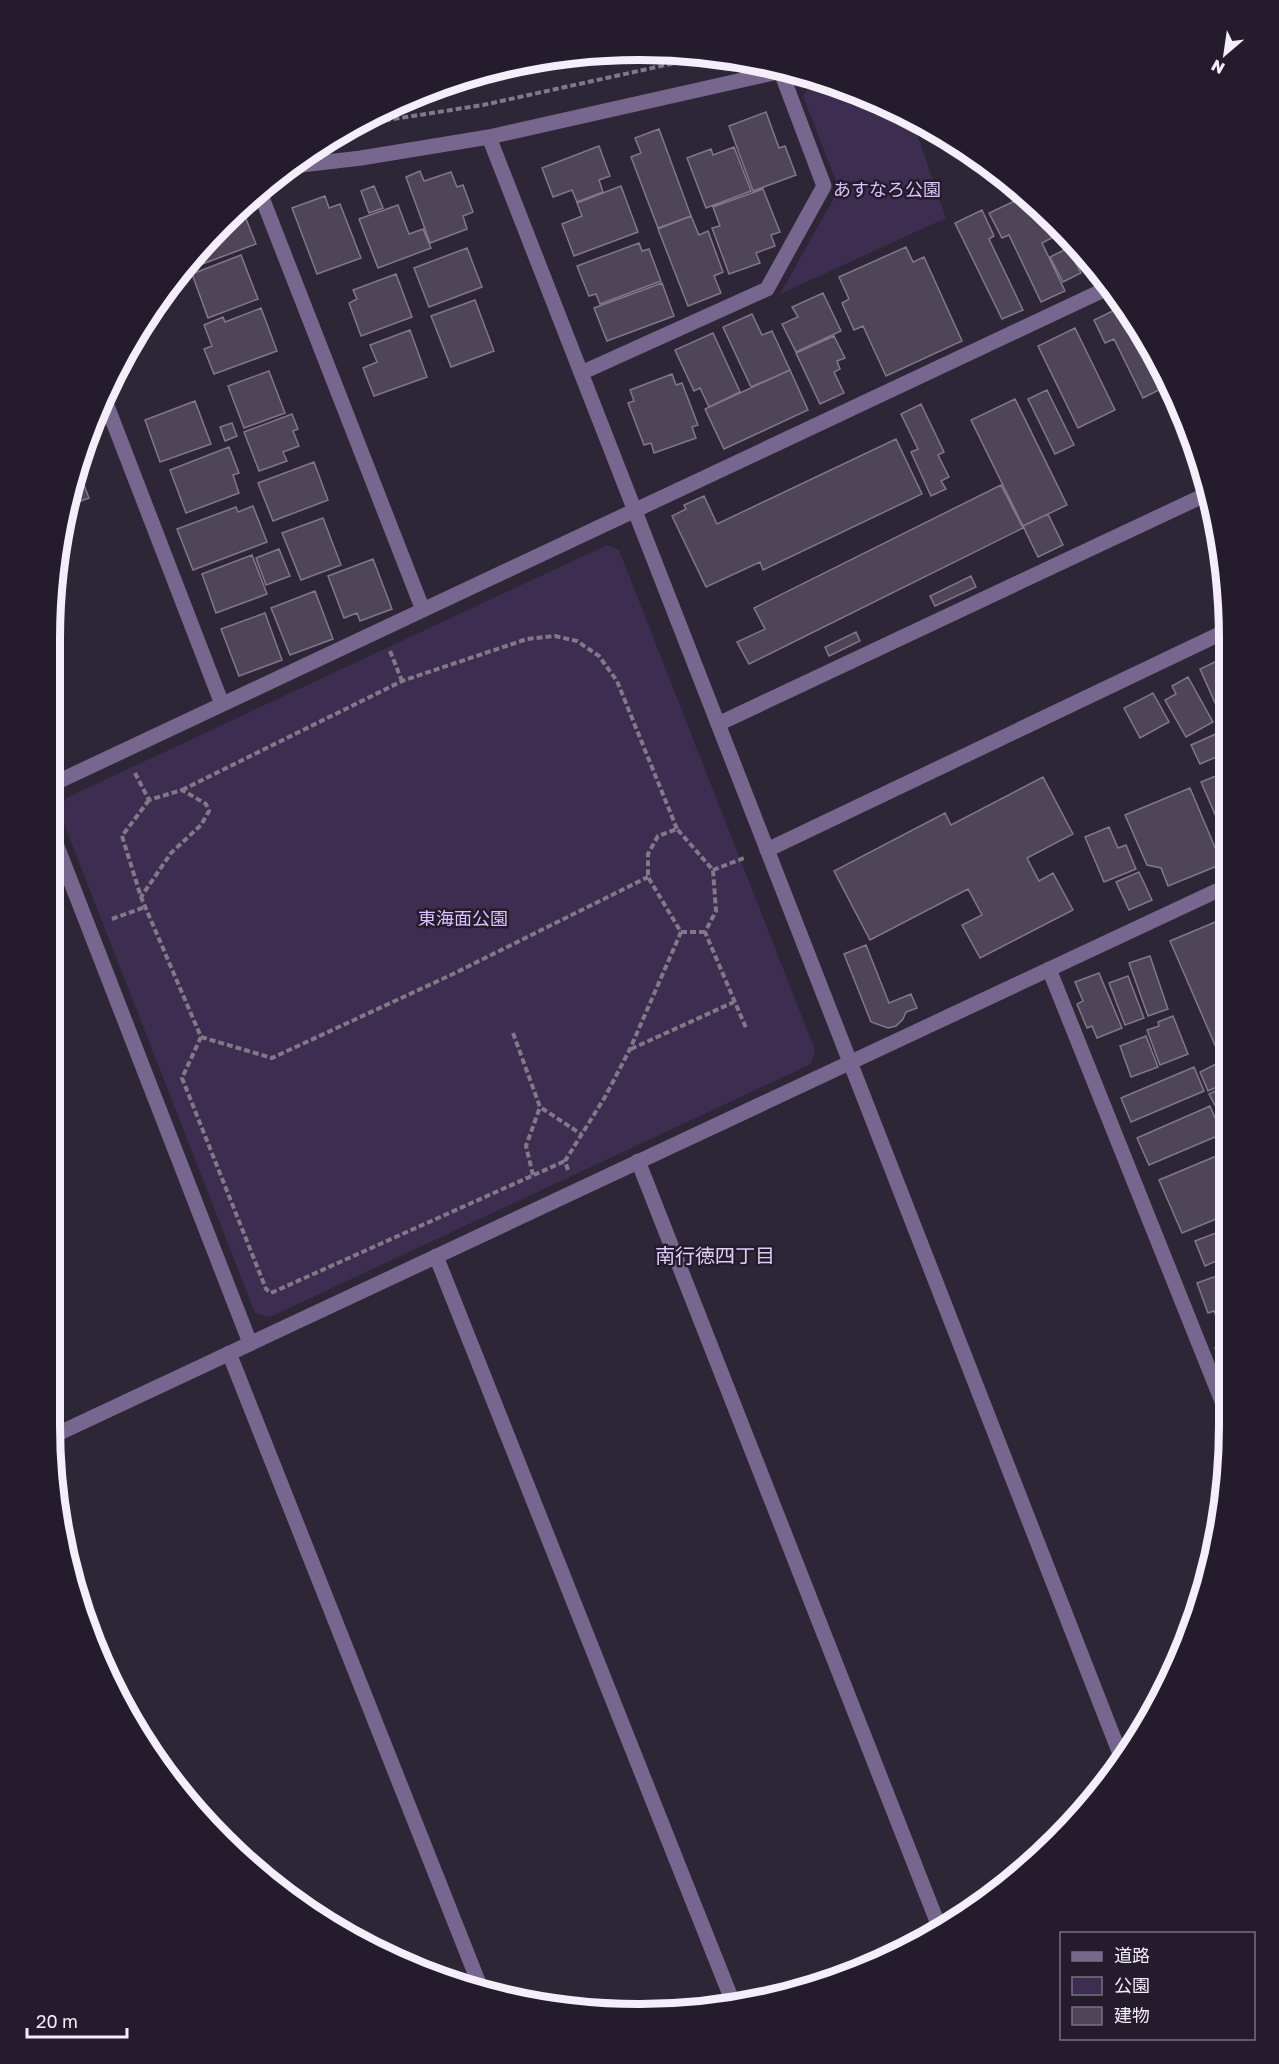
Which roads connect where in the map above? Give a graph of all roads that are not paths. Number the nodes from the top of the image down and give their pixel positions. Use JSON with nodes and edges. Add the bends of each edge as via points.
{"nodes":[{"id":1,"x":769,"y":75,"type":"edge"},
{"id":2,"x":789,"y":80,"type":"edge"},
{"id":3,"x":489,"y":137,"type":"junction"},
{"id":4,"x":309,"y":164,"type":"edge"},
{"id":5,"x":263,"y":199,"type":"edge"},
{"id":6,"x":1102,"y":291,"type":"edge"},
{"id":7,"x":581,"y":373,"type":"junction"},
{"id":8,"x":108,"y":409,"type":"edge"},
{"id":9,"x":1201,"y":497,"type":"edge"},
{"id":10,"x":635,"y":510,"type":"junction"},
{"id":11,"x":423,"y":610,"type":"junction"},
{"id":12,"x":1219,"y":634,"type":"edge"},
{"id":13,"x":222,"y":704,"type":"junction"},
{"id":14,"x":718,"y":724,"type":"junction"},
{"id":15,"x":60,"y":781,"type":"edge"},
{"id":16,"x":767,"y":850,"type":"junction"},
{"id":17,"x":60,"y":854,"type":"edge"},
{"id":18,"x":1219,"y":890,"type":"edge"},
{"id":19,"x":1049,"y":969,"type":"junction"},
{"id":20,"x":850,"y":1062,"type":"junction"},
{"id":21,"x":638,"y":1161,"type":"junction"},
{"id":22,"x":436,"y":1256,"type":"junction"},
{"id":23,"x":250,"y":1343,"type":"junction"},
{"id":24,"x":229,"y":1353,"type":"junction"},
{"id":25,"x":1219,"y":1394,"type":"edge"},
{"id":26,"x":60,"y":1433,"type":"edge"},
{"id":27,"x":1118,"y":1750,"type":"edge"},
{"id":28,"x":937,"y":1921,"type":"edge"},
{"id":29,"x":478,"y":1980,"type":"edge"},
{"id":30,"x":731,"y":1997,"type":"edge"}],
"edges":[{"from":1,"to":3,"type":"street"},
{"from":2,"to":7,"type":"street","via":[[824,186],[767,289]]},
{"from":3,"to":4,"type":"street"},
{"from":3,"to":7,"type":"street"},
{"from":5,"to":11,"type":"street"},
{"from":6,"to":10,"type":"street"},
{"from":7,"to":10,"type":"street"},
{"from":8,"to":13,"type":"street"},
{"from":9,"to":14,"type":"street"},
{"from":10,"to":11,"type":"street"},
{"from":10,"to":14,"type":"street"},
{"from":11,"to":13,"type":"street"},
{"from":12,"to":16,"type":"street"},
{"from":13,"to":15,"type":"street"},
{"from":14,"to":16,"type":"street"},
{"from":16,"to":20,"type":"street"},
{"from":17,"to":23,"type":"street"},
{"from":18,"to":19,"type":"street"},
{"from":19,"to":20,"type":"street"},
{"from":19,"to":25,"type":"street"},
{"from":20,"to":21,"type":"street"},
{"from":20,"to":27,"type":"street"},
{"from":21,"to":22,"type":"street"},
{"from":21,"to":28,"type":"street"},
{"from":22,"to":23,"type":"street"},
{"from":22,"to":30,"type":"street"},
{"from":23,"to":24,"type":"street"},
{"from":24,"to":26,"type":"street"},
{"from":24,"to":29,"type":"street"}]}
